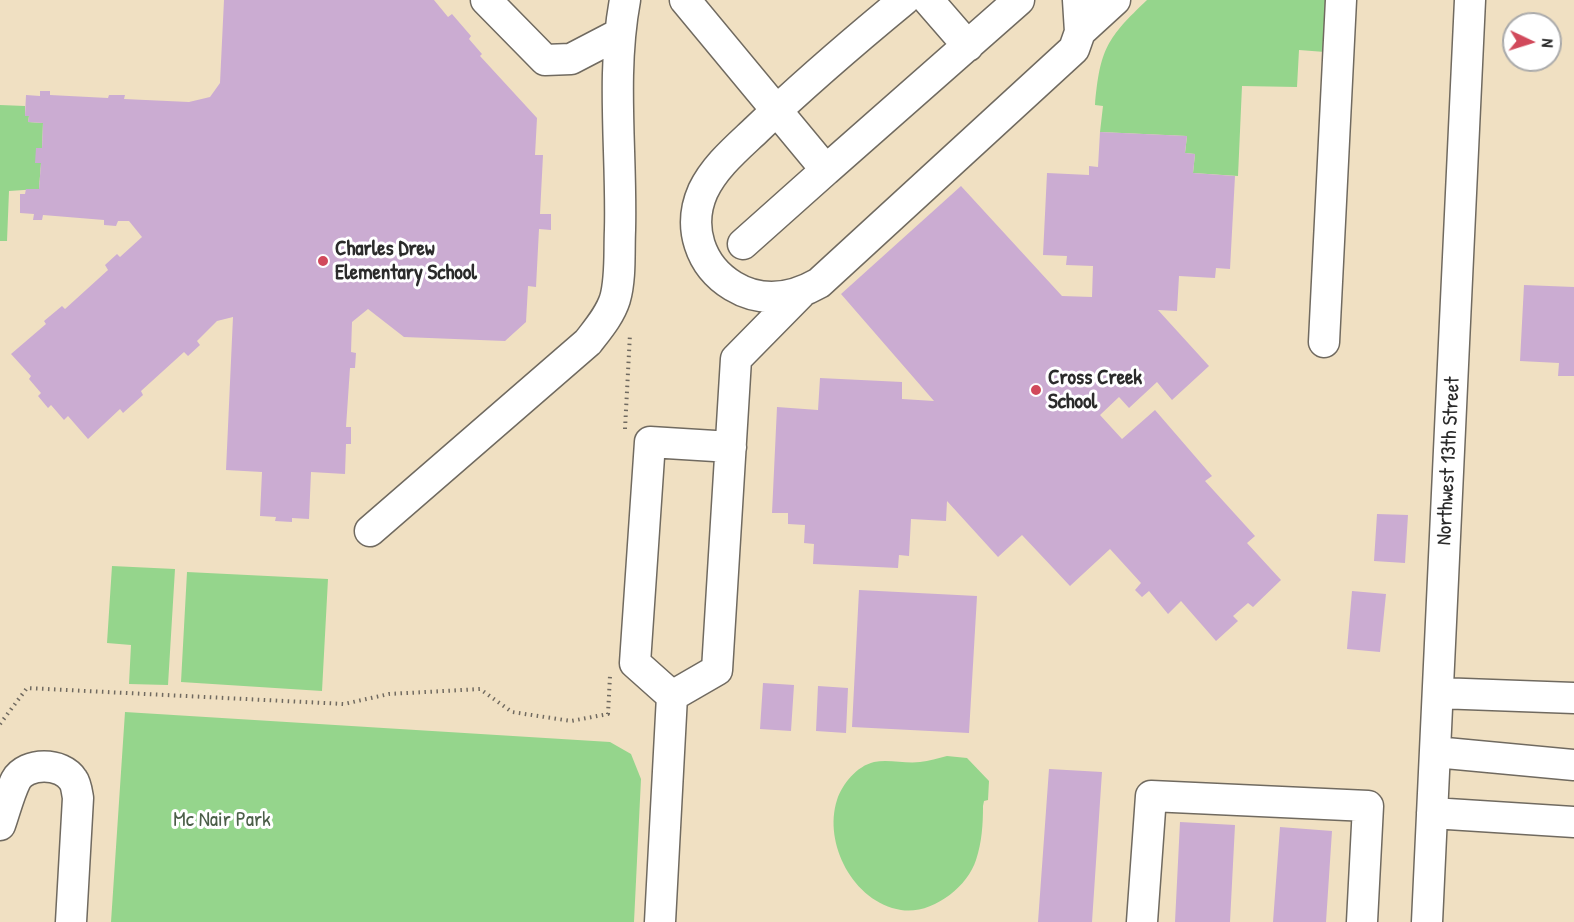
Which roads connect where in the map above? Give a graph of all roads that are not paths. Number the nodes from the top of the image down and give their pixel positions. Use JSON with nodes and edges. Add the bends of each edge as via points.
{"nodes":[{"id":1,"x":486,"y":0,"type":"edge"},
{"id":2,"x":625,"y":0,"type":"edge"},
{"id":3,"x":685,"y":0,"type":"edge"},
{"id":4,"x":904,"y":0,"type":"edge"},
{"id":5,"x":928,"y":0,"type":"edge"},
{"id":6,"x":1019,"y":0,"type":"edge"},
{"id":7,"x":1078,"y":0,"type":"edge"},
{"id":8,"x":1115,"y":0,"type":"edge"},
{"id":9,"x":1341,"y":0,"type":"edge"},
{"id":10,"x":1470,"y":0,"type":"edge"},
{"id":11,"x":1080,"y":32,"type":"junction"},
{"id":12,"x":618,"y":34,"type":"junction"},
{"id":13,"x":968,"y":46,"type":"junction"},
{"id":14,"x":777,"y":110,"type":"junction"},
{"id":15,"x":826,"y":170,"type":"junction"},
{"id":16,"x":743,"y":244,"type":"dead end"},
{"id":17,"x":800,"y":294,"type":"junction"},
{"id":18,"x":1324,"y":342,"type":"dead end"},
{"id":19,"x":731,"y":447,"type":"junction"},
{"id":20,"x":370,"y":531,"type":"dead end"},
{"id":21,"x":1438,"y":693,"type":"junction"},
{"id":22,"x":672,"y":696,"type":"junction"},
{"id":23,"x":1574,"y":698,"type":"edge"},
{"id":24,"x":1435,"y":752,"type":"junction"},
{"id":25,"x":1574,"y":765,"type":"edge"},
{"id":26,"x":1432,"y":813,"type":"junction"},
{"id":27,"x":1574,"y":822,"type":"edge"},
{"id":28,"x":0,"y":825,"type":"edge"},
{"id":29,"x":71,"y":922,"type":"edge"},
{"id":30,"x":660,"y":922,"type":"edge"},
{"id":31,"x":1142,"y":922,"type":"edge"},
{"id":32,"x":1362,"y":922,"type":"edge"},
{"id":33,"x":1427,"y":922,"type":"edge"}],
"edges":[{"from":1,"to":12,"type":"street","via":[[545,60],[571,59]]},
{"from":2,"to":12,"type":"street"},
{"from":3,"to":14,"type":"street"},
{"from":4,"to":14,"type":"street"},
{"from":5,"to":13,"type":"street"},
{"from":6,"to":13,"type":"street"},
{"from":7,"to":11,"type":"street"},
{"from":8,"to":11,"type":"street"},
{"from":9,"to":18,"type":"street"},
{"from":10,"to":21,"type":"street","name":"Northwest 13th Street"},
{"from":11,"to":17,"type":"street","via":[[1074,49],[819,284]]},
{"from":12,"to":20,"type":"street","via":[[621,182],[615,299],[588,342]]},
{"from":13,"to":15,"type":"street"},
{"from":14,"to":15,"type":"street"},
{"from":14,"to":17,"type":"street","via":[[718,166],[703,192],[696,217],[698,241],[709,266],[745,293],[764,298]]},
{"from":15,"to":16,"type":"street"},
{"from":17,"to":19,"type":"street","via":[[736,359]]},
{"from":19,"to":22,"type":"street","via":[[717,670]]},
{"from":19,"to":22,"type":"street","via":[[650,442],[635,663]]},
{"from":21,"to":23,"type":"street"},
{"from":21,"to":24,"type":"street","name":"Northwest 13th Street"},
{"from":22,"to":30,"type":"street"},
{"from":24,"to":25,"type":"street"},
{"from":24,"to":26,"type":"street","name":"Northwest 13th Street"},
{"from":26,"to":27,"type":"street"},
{"from":26,"to":33,"type":"street","name":"Northwest 13th Street"},
{"from":28,"to":29,"type":"street","via":[[16,779],[27,769],[42,765],[73,779],[78,798]]},
{"from":31,"to":32,"type":"street","via":[[1151,796],[1368,806]]}]}
